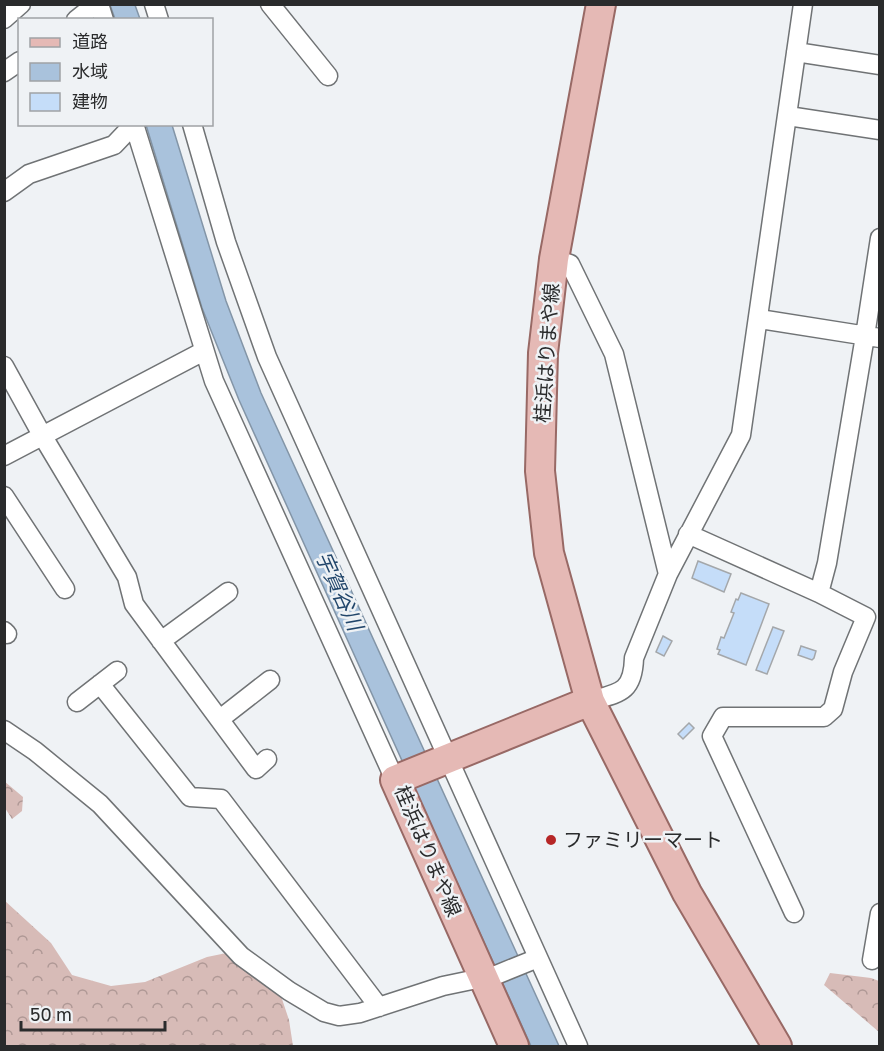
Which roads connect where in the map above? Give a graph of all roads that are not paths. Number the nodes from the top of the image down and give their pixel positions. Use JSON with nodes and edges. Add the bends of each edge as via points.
{"nodes":[{"id":1,"x":21,"y":4,"type":"edge"},
{"id":2,"x":98,"y":4,"type":"edge"},
{"id":3,"x":270,"y":4,"type":"edge"},
{"id":4,"x":601,"y":4,"type":"edge"},
{"id":5,"x":803,"y":4,"type":"edge"},
{"id":6,"x":79,"y":18,"type":"edge"},
{"id":7,"x":4,"y":19,"type":"edge"},
{"id":8,"x":796,"y":52,"type":"junction"},
{"id":9,"x":18,"y":62,"type":"edge"},
{"id":10,"x":879,"y":65,"type":"edge"},
{"id":11,"x":4,"y":72,"type":"edge"},
{"id":12,"x":328,"y":76,"type":"dead end"},
{"id":13,"x":788,"y":116,"type":"junction"},
{"id":14,"x":132,"y":126,"type":"edge"},
{"id":15,"x":135,"y":126,"type":"edge"},
{"id":16,"x":193,"y":126,"type":"edge"},
{"id":17,"x":879,"y":130,"type":"edge"},
{"id":18,"x":4,"y":192,"type":"edge"},
{"id":19,"x":879,"y":238,"type":"edge"},
{"id":20,"x":554,"y":259,"type":"junction"},
{"id":21,"x":759,"y":319,"type":"junction"},
{"id":22,"x":872,"y":337,"type":"edge"},
{"id":23,"x":204,"y":351,"type":"junction"},
{"id":24,"x":4,"y":366,"type":"edge"},
{"id":25,"x":42,"y":435,"type":"junction"},
{"id":26,"x":4,"y":456,"type":"edge"},
{"id":27,"x":4,"y":496,"type":"edge"},
{"id":28,"x":688,"y":534,"type":"junction"},
{"id":29,"x":668,"y":574,"type":"junction"},
{"id":30,"x":65,"y":589,"type":"dead end"},
{"id":31,"x":228,"y":591,"type":"dead end"},
{"id":32,"x":819,"y":593,"type":"junction"},
{"id":33,"x":873,"y":620,"type":"edge"},
{"id":34,"x":161,"y":641,"type":"junction"},
{"id":35,"x":117,"y":670,"type":"dead end"},
{"id":36,"x":270,"y":680,"type":"dead end"},
{"id":37,"x":100,"y":684,"type":"junction"},
{"id":38,"x":590,"y":701,"type":"junction"},
{"id":39,"x":77,"y":702,"type":"dead end"},
{"id":40,"x":220,"y":719,"type":"junction"},
{"id":41,"x":4,"y":730,"type":"edge"},
{"id":42,"x":267,"y":759,"type":"dead end"},
{"id":43,"x":443,"y":760,"type":"junction"},
{"id":44,"x":401,"y":777,"type":"junction"},
{"id":45,"x":794,"y":913,"type":"dead end"},
{"id":46,"x":879,"y":913,"type":"edge"},
{"id":47,"x":872,"y":960,"type":"dead end"},
{"id":48,"x":530,"y":962,"type":"junction"},
{"id":49,"x":489,"y":977,"type":"junction"},
{"id":50,"x":379,"y":1007,"type":"junction"},
{"id":51,"x":514,"y":1047,"type":"edge"},
{"id":52,"x":578,"y":1047,"type":"edge"},
{"id":53,"x":777,"y":1047,"type":"edge"}],
"edges":[{"from":1,"to":7,"type":"street"},
{"from":2,"to":6,"type":"street"},
{"from":3,"to":12,"type":"street"},
{"from":4,"to":20,"type":"main road","name":"桂浜はりまや線"},
{"from":5,"to":8,"type":"street"},
{"from":8,"to":10,"type":"street"},
{"from":8,"to":13,"type":"street"},
{"from":9,"to":11,"type":"street"},
{"from":13,"to":17,"type":"street"},
{"from":13,"to":21,"type":"street"},
{"from":14,"to":18,"type":"street","via":[[114,145],[28,174]]},
{"from":15,"to":23,"type":"street"},
{"from":16,"to":43,"type":"street","via":[[226,242],[267,357]]},
{"from":19,"to":22,"type":"street"},
{"from":20,"to":29,"type":"street","via":[[570,264],[614,354]]},
{"from":20,"to":38,"type":"main road","name":"桂浜はりまや線","via":[[543,352],[540,471],[549,553]]},
{"from":21,"to":22,"type":"street"},
{"from":21,"to":28,"type":"street","via":[[741,435]]},
{"from":22,"to":32,"type":"street"},
{"from":23,"to":25,"type":"street"},
{"from":23,"to":44,"type":"street","via":[[214,381]]},
{"from":24,"to":25,"type":"street"},
{"from":25,"to":26,"type":"street"},
{"from":25,"to":34,"type":"street","via":[[127,576],[134,604]]},
{"from":27,"to":30,"type":"street"},
{"from":28,"to":29,"type":"street"},
{"from":28,"to":32,"type":"street"},
{"from":29,"to":38,"type":"street","via":[[634,658],[630,683],[619,692]]},
{"from":31,"to":34,"type":"street"},
{"from":32,"to":33,"type":"street"},
{"from":33,"to":45,"type":"street","via":[[843,672],[833,709],[824,717],[723,717],[712,736]]},
{"from":34,"to":40,"type":"street"},
{"from":35,"to":37,"type":"street"},
{"from":36,"to":40,"type":"street"},
{"from":37,"to":39,"type":"street"},
{"from":37,"to":50,"type":"street","via":[[190,797],[221,799]]},
{"from":38,"to":43,"type":"main road","name":"桂浜はりまや線"},
{"from":38,"to":53,"type":"main road","name":"桂浜はりまや線","via":[[687,893]]},
{"from":40,"to":42,"type":"street","via":[[256,769]]},
{"from":41,"to":50,"type":"street","via":[[100,804],[241,956],[289,992],[339,1016]]},
{"from":43,"to":44,"type":"main road","name":"桂浜はりまや線"},
{"from":43,"to":48,"type":"street"},
{"from":44,"to":49,"type":"main road","name":"桂浜はりまや線"},
{"from":46,"to":47,"type":"street"},
{"from":48,"to":49,"type":"street"},
{"from":48,"to":52,"type":"street"},
{"from":49,"to":50,"type":"street","via":[[442,986]]},
{"from":49,"to":51,"type":"main road","name":"桂浜はりまや線"}]}
